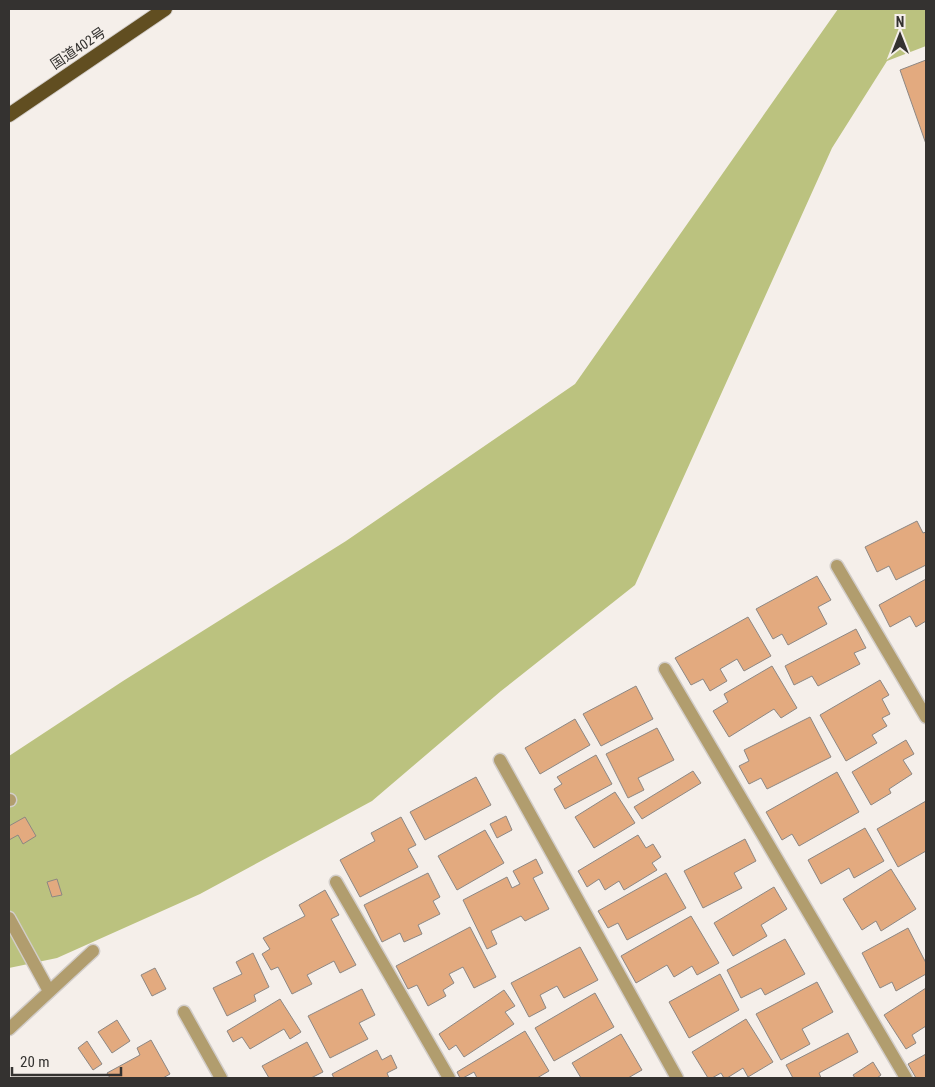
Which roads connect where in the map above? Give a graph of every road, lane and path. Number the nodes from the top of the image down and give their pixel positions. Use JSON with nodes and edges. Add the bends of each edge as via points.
{"nodes":[{"id":1,"x":164,"y":9,"type":"edge"},
{"id":2,"x":9,"y":115,"type":"edge"},
{"id":3,"x":837,"y":566,"type":"dead end"},
{"id":4,"x":665,"y":669,"type":"dead end"},
{"id":5,"x":926,"y":718,"type":"edge"},
{"id":6,"x":500,"y":760,"type":"dead end"},
{"id":7,"x":336,"y":882,"type":"dead end"},
{"id":8,"x":9,"y":918,"type":"edge"},
{"id":9,"x":93,"y":951,"type":"dead end"},
{"id":10,"x":50,"y":991,"type":"junction"},
{"id":11,"x":184,"y":1012,"type":"dead end"},
{"id":12,"x":9,"y":1029,"type":"edge"},
{"id":13,"x":221,"y":1078,"type":"edge"},
{"id":14,"x":449,"y":1078,"type":"edge"},
{"id":15,"x":677,"y":1078,"type":"edge"},
{"id":16,"x":906,"y":1078,"type":"edge"}],
"edges":[{"from":1,"to":2,"type":"highway","name":"国道402号"},
{"from":3,"to":5,"type":"street"},
{"from":4,"to":16,"type":"street"},
{"from":6,"to":15,"type":"street"},
{"from":7,"to":14,"type":"street"},
{"from":8,"to":10,"type":"street"},
{"from":9,"to":10,"type":"street"},
{"from":10,"to":12,"type":"street"},
{"from":11,"to":13,"type":"street"}]}
